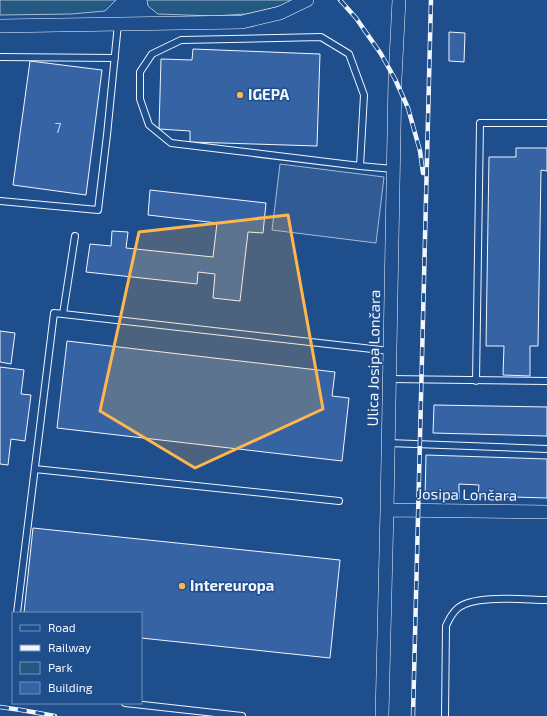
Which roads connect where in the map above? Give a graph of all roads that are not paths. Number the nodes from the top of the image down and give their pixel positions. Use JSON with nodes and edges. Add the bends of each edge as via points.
{"nodes":[{"id":1,"x":307,"y":0,"type":"edge"},
{"id":2,"x":399,"y":0,"type":"edge"},
{"id":3,"x":118,"y":24,"type":"junction"},
{"id":4,"x":0,"y":26,"type":"edge"},
{"id":5,"x":0,"y":56,"type":"edge"},
{"id":6,"x":114,"y":58,"type":"junction"},
{"id":7,"x":547,"y":123,"type":"edge"},
{"id":8,"x":360,"y":166,"type":"junction"},
{"id":9,"x":393,"y":169,"type":"junction"},
{"id":10,"x":0,"y":201,"type":"edge"},
{"id":11,"x":75,"y":236,"type":"dead end"},
{"id":12,"x":63,"y":314,"type":"junction"},
{"id":13,"x":390,"y":351,"type":"junction"},
{"id":14,"x":389,"y":380,"type":"junction"},
{"id":15,"x":476,"y":380,"type":"junction"},
{"id":16,"x":547,"y":381,"type":"edge"},
{"id":17,"x":388,"y":443,"type":"junction"},
{"id":18,"x":547,"y":449,"type":"edge"},
{"id":19,"x":35,"y":469,"type":"junction"},
{"id":20,"x":339,"y":501,"type":"dead end"},
{"id":21,"x":387,"y":510,"type":"junction"},
{"id":22,"x":547,"y":512,"type":"edge"},
{"id":23,"x":547,"y":600,"type":"edge"},
{"id":24,"x":17,"y":612,"type":"edge"},
{"id":25,"x":134,"y":704,"type":"edge"},
{"id":26,"x":242,"y":716,"type":"edge"},
{"id":27,"x":382,"y":716,"type":"edge"},
{"id":28,"x":445,"y":716,"type":"edge"}],
"edges":[{"from":1,"to":3,"type":"street","via":[[280,13],[242,22]]},
{"from":2,"to":9,"type":"street","name":"Ulica Josipa Lončara"},
{"from":3,"to":4,"type":"street"},
{"from":3,"to":6,"type":"lane"},
{"from":5,"to":6,"type":"lane"},
{"from":6,"to":10,"type":"lane","via":[[108,136],[98,210]]},
{"from":7,"to":15,"type":"lane","via":[[480,123]]},
{"from":8,"to":8,"type":"lane","via":[[171,143],[149,125],[140,99],[140,72],[152,54],[181,40],[321,37],[349,54],[364,94]]},
{"from":8,"to":9,"type":"lane"},
{"from":9,"to":13,"type":"street","name":"Ulica Josipa Lončara"},
{"from":11,"to":12,"type":"lane"},
{"from":12,"to":13,"type":"lane"},
{"from":12,"to":19,"type":"lane","via":[[54,313]]},
{"from":13,"to":14,"type":"street","name":"Ulica Josipa Lončara"},
{"from":14,"to":15,"type":"lane"},
{"from":14,"to":17,"type":"street","name":"Ulica Josipa Lončara"},
{"from":15,"to":16,"type":"lane"},
{"from":17,"to":18,"type":"lane"},
{"from":17,"to":21,"type":"street","name":"Ulica Josipa Lončara"},
{"from":19,"to":20,"type":"lane"},
{"from":19,"to":24,"type":"lane"},
{"from":21,"to":22,"type":"street","name":"Josipa Lončara"},
{"from":21,"to":27,"type":"street","name":"Ulica Josipa Lončara"},
{"from":23,"to":28,"type":"lane","via":[[486,599],[459,607],[450,617],[446,626]]},
{"from":25,"to":26,"type":"lane"}]}
